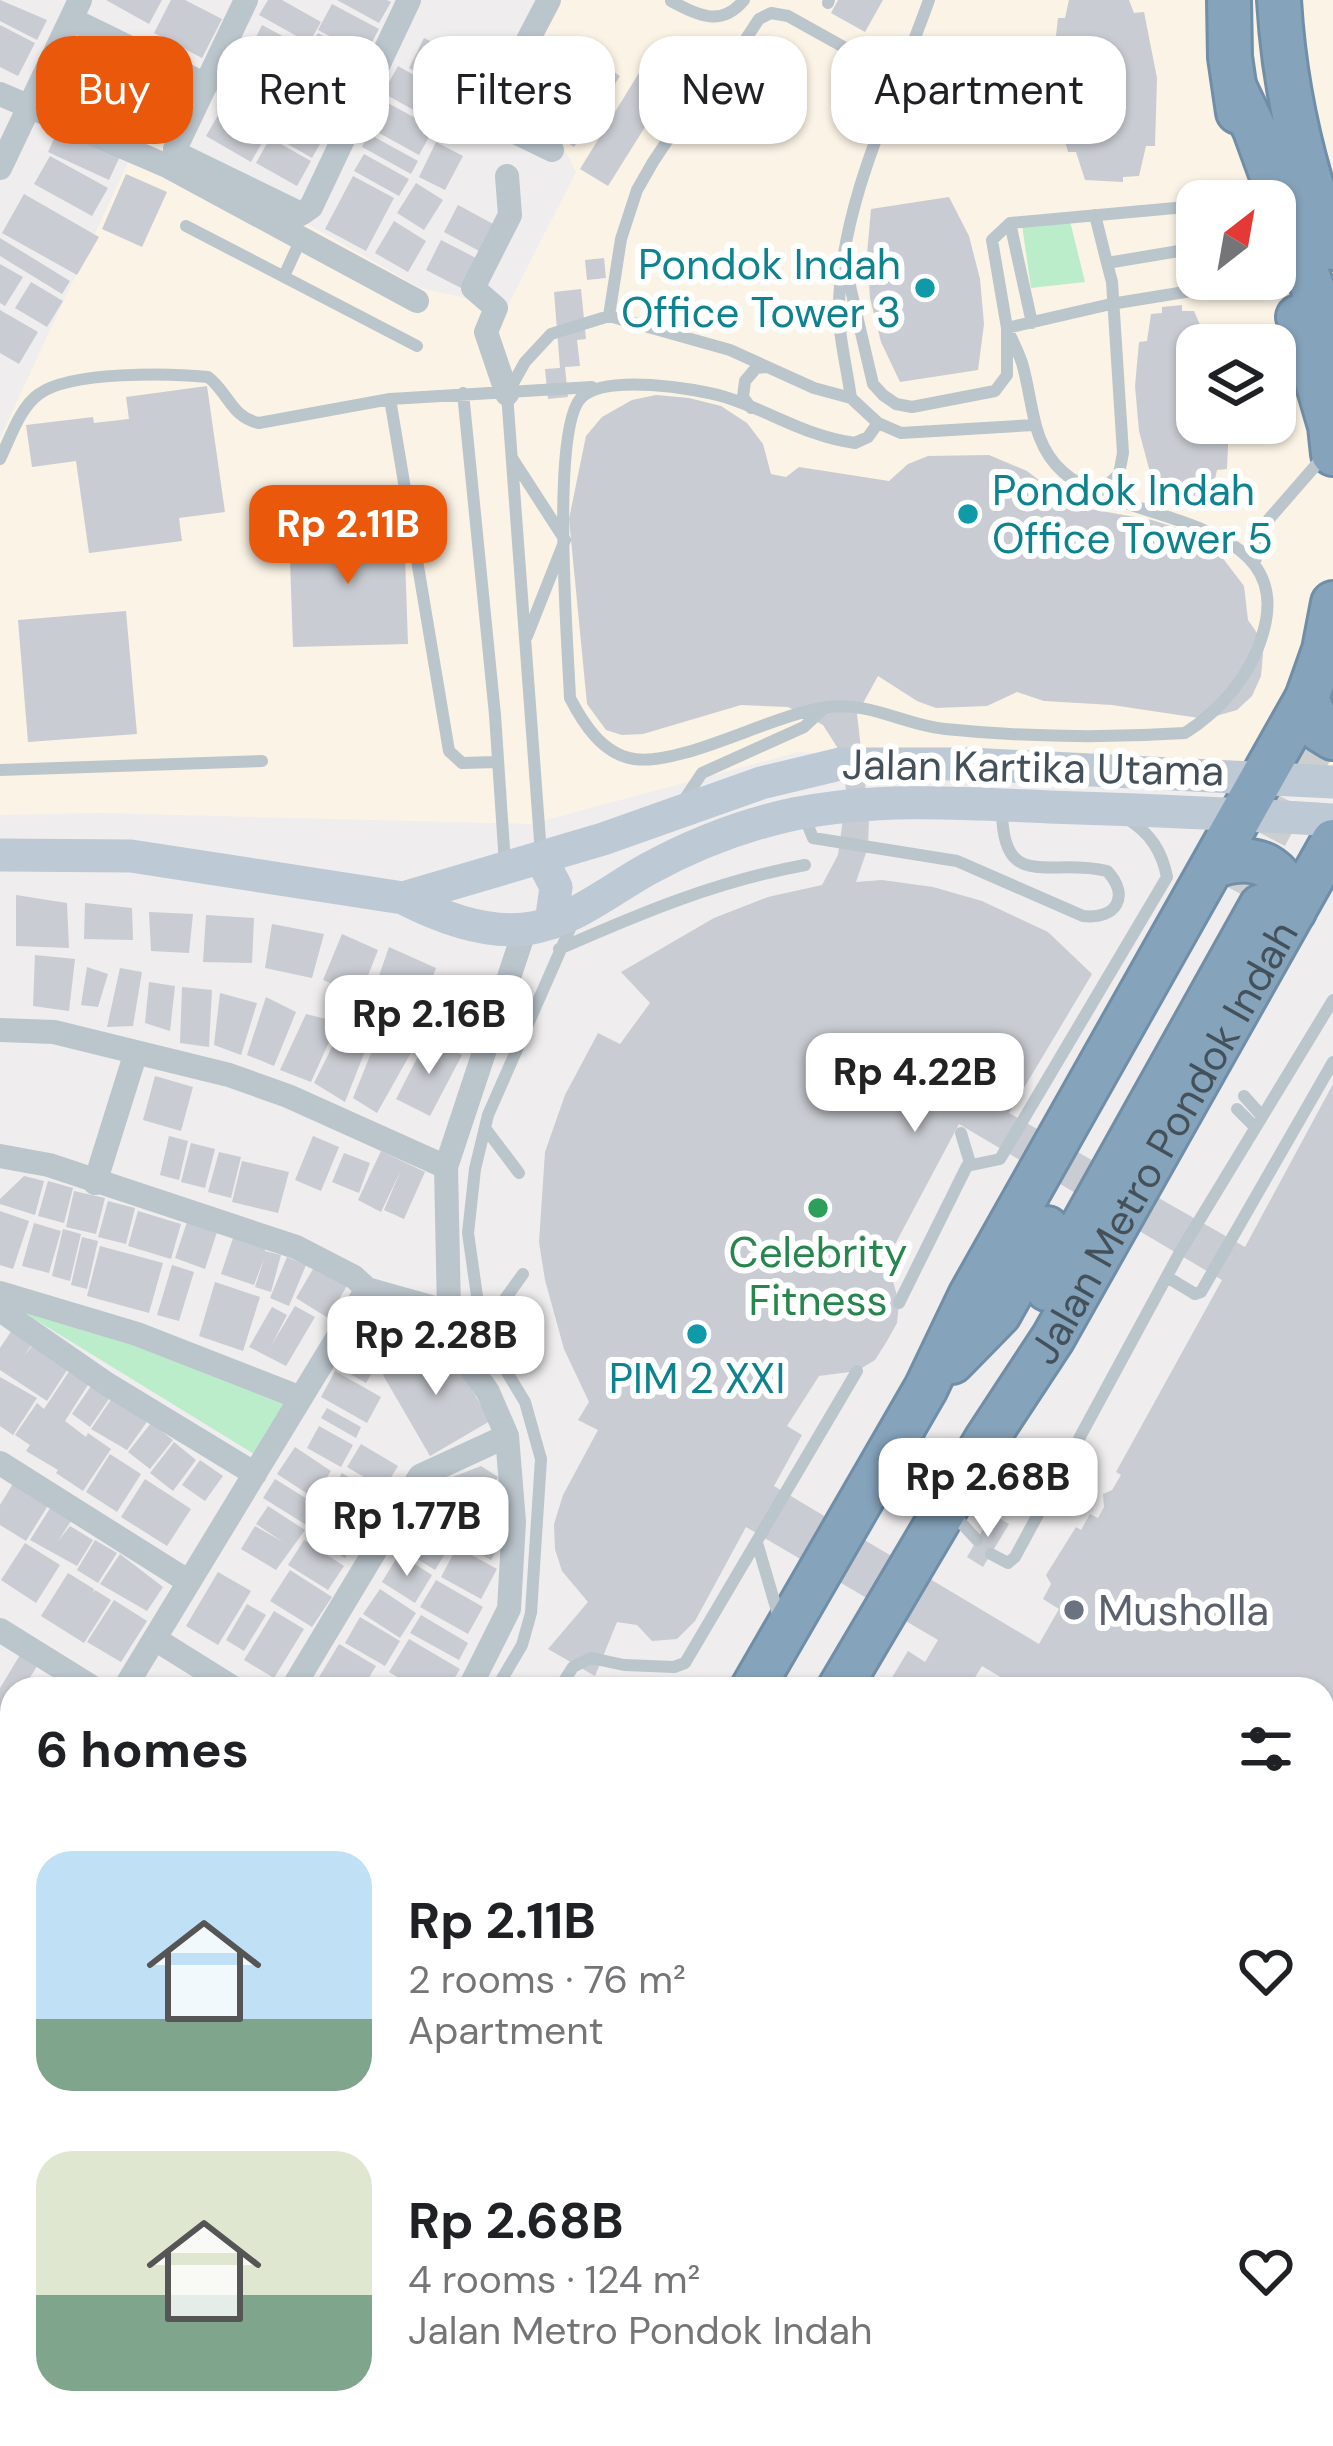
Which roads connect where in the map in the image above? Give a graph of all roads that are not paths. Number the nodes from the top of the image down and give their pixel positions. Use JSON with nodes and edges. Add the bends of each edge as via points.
{"nodes":[{"id":1,"x":246,"y":0,"type":"edge"},
{"id":2,"x":410,"y":0,"type":"edge"},
{"id":3,"x":549,"y":0,"type":"edge"},
{"id":4,"x":744,"y":0,"type":"edge"},
{"id":5,"x":929,"y":0,"type":"edge"},
{"id":6,"x":1229,"y":0,"type":"edge"},
{"id":7,"x":1280,"y":0,"type":"edge"},
{"id":8,"x":671,"y":1,"type":"edge"},
{"id":9,"x":76,"y":9,"type":"edge"},
{"id":10,"x":916,"y":36,"type":"edge"},
{"id":11,"x":831,"y":40,"type":"edge"},
{"id":12,"x":206,"y":85,"type":"junction"},
{"id":13,"x":1290,"y":86,"type":"junction"},
{"id":14,"x":1234,"y":88,"type":"junction"},
{"id":15,"x":0,"y":94,"type":"edge"},
{"id":16,"x":29,"y":106,"type":"junction"},
{"id":17,"x":877,"y":144,"type":"edge"},
{"id":18,"x":552,"y":150,"type":"dead end"},
{"id":19,"x":0,"y":168,"type":"edge"},
{"id":20,"x":507,"y":176,"type":"dead end"},
{"id":21,"x":1254,"y":180,"type":"edge"},
{"id":22,"x":1333,"y":182,"type":"edge"},
{"id":23,"x":1176,"y":208,"type":"edge"},
{"id":24,"x":1095,"y":215,"type":"junction"},
{"id":25,"x":1010,"y":223,"type":"junction"},
{"id":26,"x":302,"y":225,"type":"junction"},
{"id":27,"x":186,"y":226,"type":"dead end"},
{"id":28,"x":1333,"y":248,"type":"edge"},
{"id":29,"x":1176,"y":252,"type":"edge"},
{"id":30,"x":843,"y":256,"type":"junction"},
{"id":31,"x":1107,"y":263,"type":"junction"},
{"id":32,"x":284,"y":276,"type":"junction"},
{"id":33,"x":1176,"y":291,"type":"edge"},
{"id":34,"x":1287,"y":300,"type":"edge"},
{"id":35,"x":417,"y":302,"type":"dead end"},
{"id":36,"x":1111,"y":304,"type":"junction"},
{"id":37,"x":609,"y":316,"type":"junction"},
{"id":38,"x":1032,"y":323,"type":"junction"},
{"id":39,"x":1007,"y":328,"type":"junction"},
{"id":40,"x":1333,"y":344,"type":"edge"},
{"id":41,"x":417,"y":346,"type":"dead end"},
{"id":42,"x":767,"y":367,"type":"junction"},
{"id":43,"x":599,"y":386,"type":"junction"},
{"id":44,"x":463,"y":393,"type":"junction"},
{"id":45,"x":507,"y":394,"type":"junction"},
{"id":46,"x":851,"y":398,"type":"junction"},
{"id":47,"x":390,"y":399,"type":"junction"},
{"id":48,"x":751,"y":408,"type":"junction"},
{"id":49,"x":878,"y":423,"type":"junction"},
{"id":50,"x":1034,"y":424,"type":"junction"},
{"id":51,"x":1333,"y":451,"type":"edge"},
{"id":52,"x":511,"y":457,"type":"junction"},
{"id":53,"x":0,"y":459,"type":"edge"},
{"id":54,"x":1099,"y":493,"type":"junction"},
{"id":55,"x":565,"y":540,"type":"junction"},
{"id":56,"x":1254,"y":564,"type":"junction"},
{"id":57,"x":1333,"y":603,"type":"edge"},
{"id":58,"x":525,"y":639,"type":"junction"},
{"id":59,"x":1307,"y":698,"type":"junction"},
{"id":60,"x":827,"y":706,"type":"junction"},
{"id":61,"x":1333,"y":738,"type":"edge"},
{"id":62,"x":262,"y":761,"type":"dead end"},
{"id":63,"x":496,"y":762,"type":"junction"},
{"id":64,"x":0,"y":770,"type":"edge"},
{"id":65,"x":1263,"y":776,"type":"junction"},
{"id":66,"x":1333,"y":782,"type":"edge"},
{"id":67,"x":1002,"y":805,"type":"junction"},
{"id":68,"x":1112,"y":809,"type":"junction"},
{"id":69,"x":803,"y":812,"type":"junction"},
{"id":70,"x":674,"y":814,"type":"junction"},
{"id":71,"x":1243,"y":814,"type":"junction"},
{"id":72,"x":1333,"y":820,"type":"edge"},
{"id":73,"x":639,"y":826,"type":"junction"},
{"id":74,"x":602,"y":839,"type":"junction"},
{"id":75,"x":1333,"y":841,"type":"edge"},
{"id":76,"x":0,"y":855,"type":"edge"},
{"id":77,"x":541,"y":858,"type":"junction"},
{"id":78,"x":805,"y":865,"type":"dead end"},
{"id":79,"x":654,"y":866,"type":"junction"},
{"id":80,"x":496,"y":868,"type":"junction"},
{"id":81,"x":616,"y":887,"type":"junction"},
{"id":82,"x":1252,"y":894,"type":"junction"},
{"id":83,"x":404,"y":898,"type":"junction"},
{"id":84,"x":540,"y":928,"type":"junction"},
{"id":85,"x":1333,"y":1000,"type":"edge"},
{"id":86,"x":1328,"y":1019,"type":"edge"},
{"id":87,"x":0,"y":1030,"type":"edge"},
{"id":88,"x":136,"y":1052,"type":"junction"},
{"id":89,"x":1333,"y":1062,"type":"edge"},
{"id":90,"x":1240,"y":1102,"type":"dead end"},
{"id":91,"x":1257,"y":1121,"type":"junction"},
{"id":92,"x":484,"y":1129,"type":"junction"},
{"id":93,"x":961,"y":1132,"type":"dead end"},
{"id":94,"x":0,"y":1156,"type":"edge"},
{"id":95,"x":970,"y":1163,"type":"junction"},
{"id":96,"x":446,"y":1166,"type":"junction"},
{"id":97,"x":519,"y":1173,"type":"dead end"},
{"id":98,"x":94,"y":1183,"type":"junction"},
{"id":99,"x":523,"y":1274,"type":"dead end"},
{"id":100,"x":1167,"y":1277,"type":"junction"},
{"id":101,"x":367,"y":1289,"type":"junction"},
{"id":102,"x":0,"y":1292,"type":"edge"},
{"id":103,"x":899,"y":1303,"type":"dead end"},
{"id":104,"x":0,"y":1310,"type":"edge"},
{"id":105,"x":449,"y":1312,"type":"junction"},
{"id":106,"x":482,"y":1331,"type":"junction"},
{"id":107,"x":857,"y":1371,"type":"dead end"},
{"id":108,"x":301,"y":1398,"type":"junction"},
{"id":109,"x":507,"y":1436,"type":"junction"},
{"id":110,"x":986,"y":1440,"type":"junction"},
{"id":111,"x":0,"y":1463,"type":"edge"},
{"id":112,"x":255,"y":1474,"type":"junction"},
{"id":113,"x":947,"y":1508,"type":"junction"},
{"id":114,"x":977,"y":1540,"type":"dead end"},
{"id":115,"x":758,"y":1546,"type":"junction"},
{"id":116,"x":991,"y":1554,"type":"dead end"},
{"id":117,"x":189,"y":1582,"type":"junction"},
{"id":118,"x":0,"y":1630,"type":"edge"},
{"id":119,"x":784,"y":1634,"type":"junction"},
{"id":120,"x":155,"y":1639,"type":"junction"},
{"id":121,"x":76,"y":1677,"type":"edge"},
{"id":122,"x":131,"y":1677,"type":"edge"},
{"id":123,"x":216,"y":1677,"type":"edge"},
{"id":124,"x":299,"y":1677,"type":"edge"},
{"id":125,"x":475,"y":1677,"type":"edge"},
{"id":126,"x":503,"y":1677,"type":"edge"},
{"id":127,"x":567,"y":1677,"type":"edge"},
{"id":128,"x":759,"y":1677,"type":"edge"},
{"id":129,"x":861,"y":1677,"type":"edge"}],
"edges":[{"from":1,"to":12,"type":"street"},
{"from":2,"to":26,"type":"street"},
{"from":3,"to":18,"type":"street","via":[[490,113]]},
{"from":4,"to":8,"type":"lane","via":[[716,18]]},
{"from":5,"to":10,"type":"lane"},
{"from":6,"to":14,"type":"highway"},
{"from":7,"to":13,"type":"highway"},
{"from":9,"to":12,"type":"street"},
{"from":9,"to":16,"type":"street"},
{"from":11,"to":37,"type":"lane","via":[[771,13],[699,93],[637,190]]},
{"from":12,"to":26,"type":"street","via":[[176,141],[178,154]]},
{"from":13,"to":22,"type":"highway","via":[[1306,106]]},
{"from":13,"to":28,"type":"highway","via":[[1310,187]]},
{"from":14,"to":21,"type":"highway"},
{"from":14,"to":40,"type":"highway"},
{"from":15,"to":16,"type":"street"},
{"from":16,"to":19,"type":"street"},
{"from":16,"to":26,"type":"street"},
{"from":17,"to":30,"type":"lane"},
{"from":20,"to":45,"type":"street","via":[[510,215],[473,288],[496,308],[486,332]]},
{"from":23,"to":24,"type":"lane"},
{"from":24,"to":25,"type":"lane"},
{"from":24,"to":31,"type":"lane"},
{"from":25,"to":38,"type":"lane"},
{"from":25,"to":39,"type":"lane","via":[[992,240]]},
{"from":26,"to":32,"type":"lane"},
{"from":26,"to":35,"type":"street"},
{"from":27,"to":32,"type":"lane"},
{"from":29,"to":31,"type":"lane"},
{"from":30,"to":39,"type":"lane","via":[[873,384],[896,404],[995,391],[1007,375]]},
{"from":30,"to":46,"type":"lane","via":[[838,309]]},
{"from":31,"to":36,"type":"lane"},
{"from":32,"to":41,"type":"lane"},
{"from":33,"to":36,"type":"lane"},
{"from":34,"to":51,"type":"highway","via":[[1309,348]]},
{"from":36,"to":38,"type":"lane"},
{"from":36,"to":54,"type":"lane","via":[[1123,453],[1119,474]]},
{"from":37,"to":42,"type":"lane"},
{"from":37,"to":45,"type":"lane","via":[[551,334]]},
{"from":38,"to":39,"type":"lane"},
{"from":39,"to":50,"type":"lane"},
{"from":42,"to":46,"type":"lane"},
{"from":42,"to":48,"type":"lane","via":[[745,381]]},
{"from":43,"to":45,"type":"lane"},
{"from":43,"to":48,"type":"lane","via":[[668,386]]},
{"from":43,"to":55,"type":"lane","via":[[578,399],[569,428]]},
{"from":44,"to":45,"type":"lane"},
{"from":44,"to":47,"type":"lane"},
{"from":44,"to":63,"type":"lane"},
{"from":45,"to":52,"type":"lane"},
{"from":46,"to":49,"type":"lane"},
{"from":47,"to":53,"type":"lane","via":[[259,423],[236,413],[208,377],[81,380],[40,392]]},
{"from":47,"to":63,"type":"lane","via":[[449,751],[462,763]]},
{"from":48,"to":49,"type":"lane","via":[[855,443]]},
{"from":49,"to":50,"type":"lane","via":[[901,433]]},
{"from":50,"to":54,"type":"lane","via":[[1042,450],[1066,476]]},
{"from":51,"to":56,"type":"lane","via":[[1269,519]]},
{"from":52,"to":55,"type":"lane"},
{"from":52,"to":58,"type":"lane"},
{"from":54,"to":56,"type":"lane","via":[[1199,526]]},
{"from":55,"to":58,"type":"lane"},
{"from":55,"to":60,"type":"lane","via":[[570,698],[609,748],[631,759],[662,758]]},
{"from":56,"to":60,"type":"lane","via":[[1269,612],[1261,642],[1209,718],[1185,733],[941,729],[863,706]]},
{"from":57,"to":59,"type":"highway","name":"Jalan Metro Pondok Indah"},
{"from":58,"to":77,"type":"lane"},
{"from":59,"to":61,"type":"highway"},
{"from":59,"to":65,"type":"highway","name":"Jalan Metro Pondok Indah"},
{"from":60,"to":70,"type":"lane","via":[[803,727],[702,772]]},
{"from":62,"to":64,"type":"lane"},
{"from":63,"to":80,"type":"lane"},
{"from":65,"to":66,"type":"main road","name":"Jalan Kartika Utama"},
{"from":65,"to":70,"type":"main road","name":"Jalan Kartika Utama","via":[[840,764]]},
{"from":65,"to":71,"type":"highway","name":"Jalan Metro Pondok Indah"},
{"from":67,"to":68,"type":"main road","name":"Jalan Kartika Utama"},
{"from":67,"to":69,"type":"main road","name":"Jalan Kartika Utama","via":[[878,803]]},
{"from":67,"to":69,"type":"lane","via":[[1003,842],[1014,859],[1107,871],[1120,896],[1109,913],[1083,916],[957,861],[813,838]]},
{"from":68,"to":71,"type":"main road","name":"Jalan Kartika Utama"},
{"from":68,"to":95,"type":"lane","via":[[1151,839],[1167,877],[1000,1159]]},
{"from":69,"to":79,"type":"main road","name":"Jalan Kartika Utama","via":[[720,835]]},
{"from":70,"to":73,"type":"main road","name":"Jalan Kartika Utama"},
{"from":71,"to":72,"type":"main road","name":"Jalan Kartika Utama"},
{"from":71,"to":82,"type":"highway","name":"Jalan Metro Pondok Indah"},
{"from":73,"to":74,"type":"main road","name":"Jalan Kartika Utama"},
{"from":73,"to":79,"type":"main road","via":[[637,850]]},
{"from":74,"to":77,"type":"main road","name":"Jalan Kartika Utama"},
{"from":74,"to":81,"type":"main road","via":[[617,858]]},
{"from":75,"to":82,"type":"highway","name":"Jalan Metro Pondok Indah"},
{"from":76,"to":83,"type":"main road","name":"Jalan Kartika Utama","via":[[131,856]]},
{"from":77,"to":80,"type":"main road","name":"Jalan Kartika Utama"},
{"from":77,"to":84,"type":"main road","via":[[556,886]]},
{"from":78,"to":84,"type":"lane"},
{"from":79,"to":81,"type":"main road","name":"Jalan Kartika Utama"},
{"from":80,"to":83,"type":"main road","name":"Jalan Kartika Utama"},
{"from":80,"to":84,"type":"main road","via":[[480,893],[482,911]]},
{"from":81,"to":84,"type":"main road","name":"Jalan Kartika Utama"},
{"from":82,"to":110,"type":"highway","via":[[1027,1324]]},
{"from":82,"to":110,"type":"highway","name":"Jalan Metro Pondok Indah","via":[[1202,1088]]},
{"from":82,"to":119,"type":"highway","name":"Jalan Metro Pondok Indah","via":[[970,1296]]},
{"from":83,"to":84,"type":"main road","name":"Jalan Kartika Utama","via":[[434,914]]},
{"from":84,"to":92,"type":"lane"},
{"from":84,"to":96,"type":"street"},
{"from":85,"to":86,"type":"lane"},
{"from":86,"to":91,"type":"lane"},
{"from":87,"to":88,"type":"street","via":[[53,1032]]},
{"from":88,"to":96,"type":"street","via":[[253,1082]]},
{"from":88,"to":98,"type":"street"},
{"from":89,"to":100,"type":"lane","via":[[1201,1292]]},
{"from":90,"to":91,"type":"lane"},
{"from":91,"to":100,"type":"lane"},
{"from":92,"to":97,"type":"lane"},
{"from":92,"to":106,"type":"lane","via":[[468,1233]]},
{"from":93,"to":95,"type":"lane"},
{"from":94,"to":98,"type":"street"},
{"from":95,"to":103,"type":"lane"},
{"from":96,"to":105,"type":"street"},
{"from":98,"to":101,"type":"street","via":[[296,1246]]},
{"from":99,"to":106,"type":"lane"},
{"from":100,"to":116,"type":"lane","via":[[1015,1558],[1008,1563]]},
{"from":101,"to":105,"type":"street"},
{"from":101,"to":108,"type":"street"},
{"from":102,"to":108,"type":"street"},
{"from":104,"to":112,"type":"street"},
{"from":105,"to":109,"type":"street"},
{"from":106,"to":126,"type":"lane","via":[[525,1402],[541,1459],[531,1613]]},
{"from":107,"to":115,"type":"lane"},
{"from":108,"to":112,"type":"street"},
{"from":109,"to":124,"type":"street","via":[[420,1476]]},
{"from":109,"to":125,"type":"street","via":[[514,1522],[509,1609]]},
{"from":110,"to":113,"type":"highway","name":"Jalan Metro Pondok Indah"},
{"from":111,"to":117,"type":"street"},
{"from":112,"to":117,"type":"street"},
{"from":113,"to":114,"type":"lane"},
{"from":113,"to":129,"type":"highway","name":"Jalan Metro Pondok Indah"},
{"from":115,"to":119,"type":"lane"},
{"from":115,"to":127,"type":"lane","via":[[686,1663],[591,1658]]},
{"from":117,"to":120,"type":"street"},
{"from":118,"to":121,"type":"street"},
{"from":119,"to":128,"type":"highway","name":"Jalan Metro Pondok Indah"},
{"from":120,"to":122,"type":"street"},
{"from":120,"to":123,"type":"street"}]}
